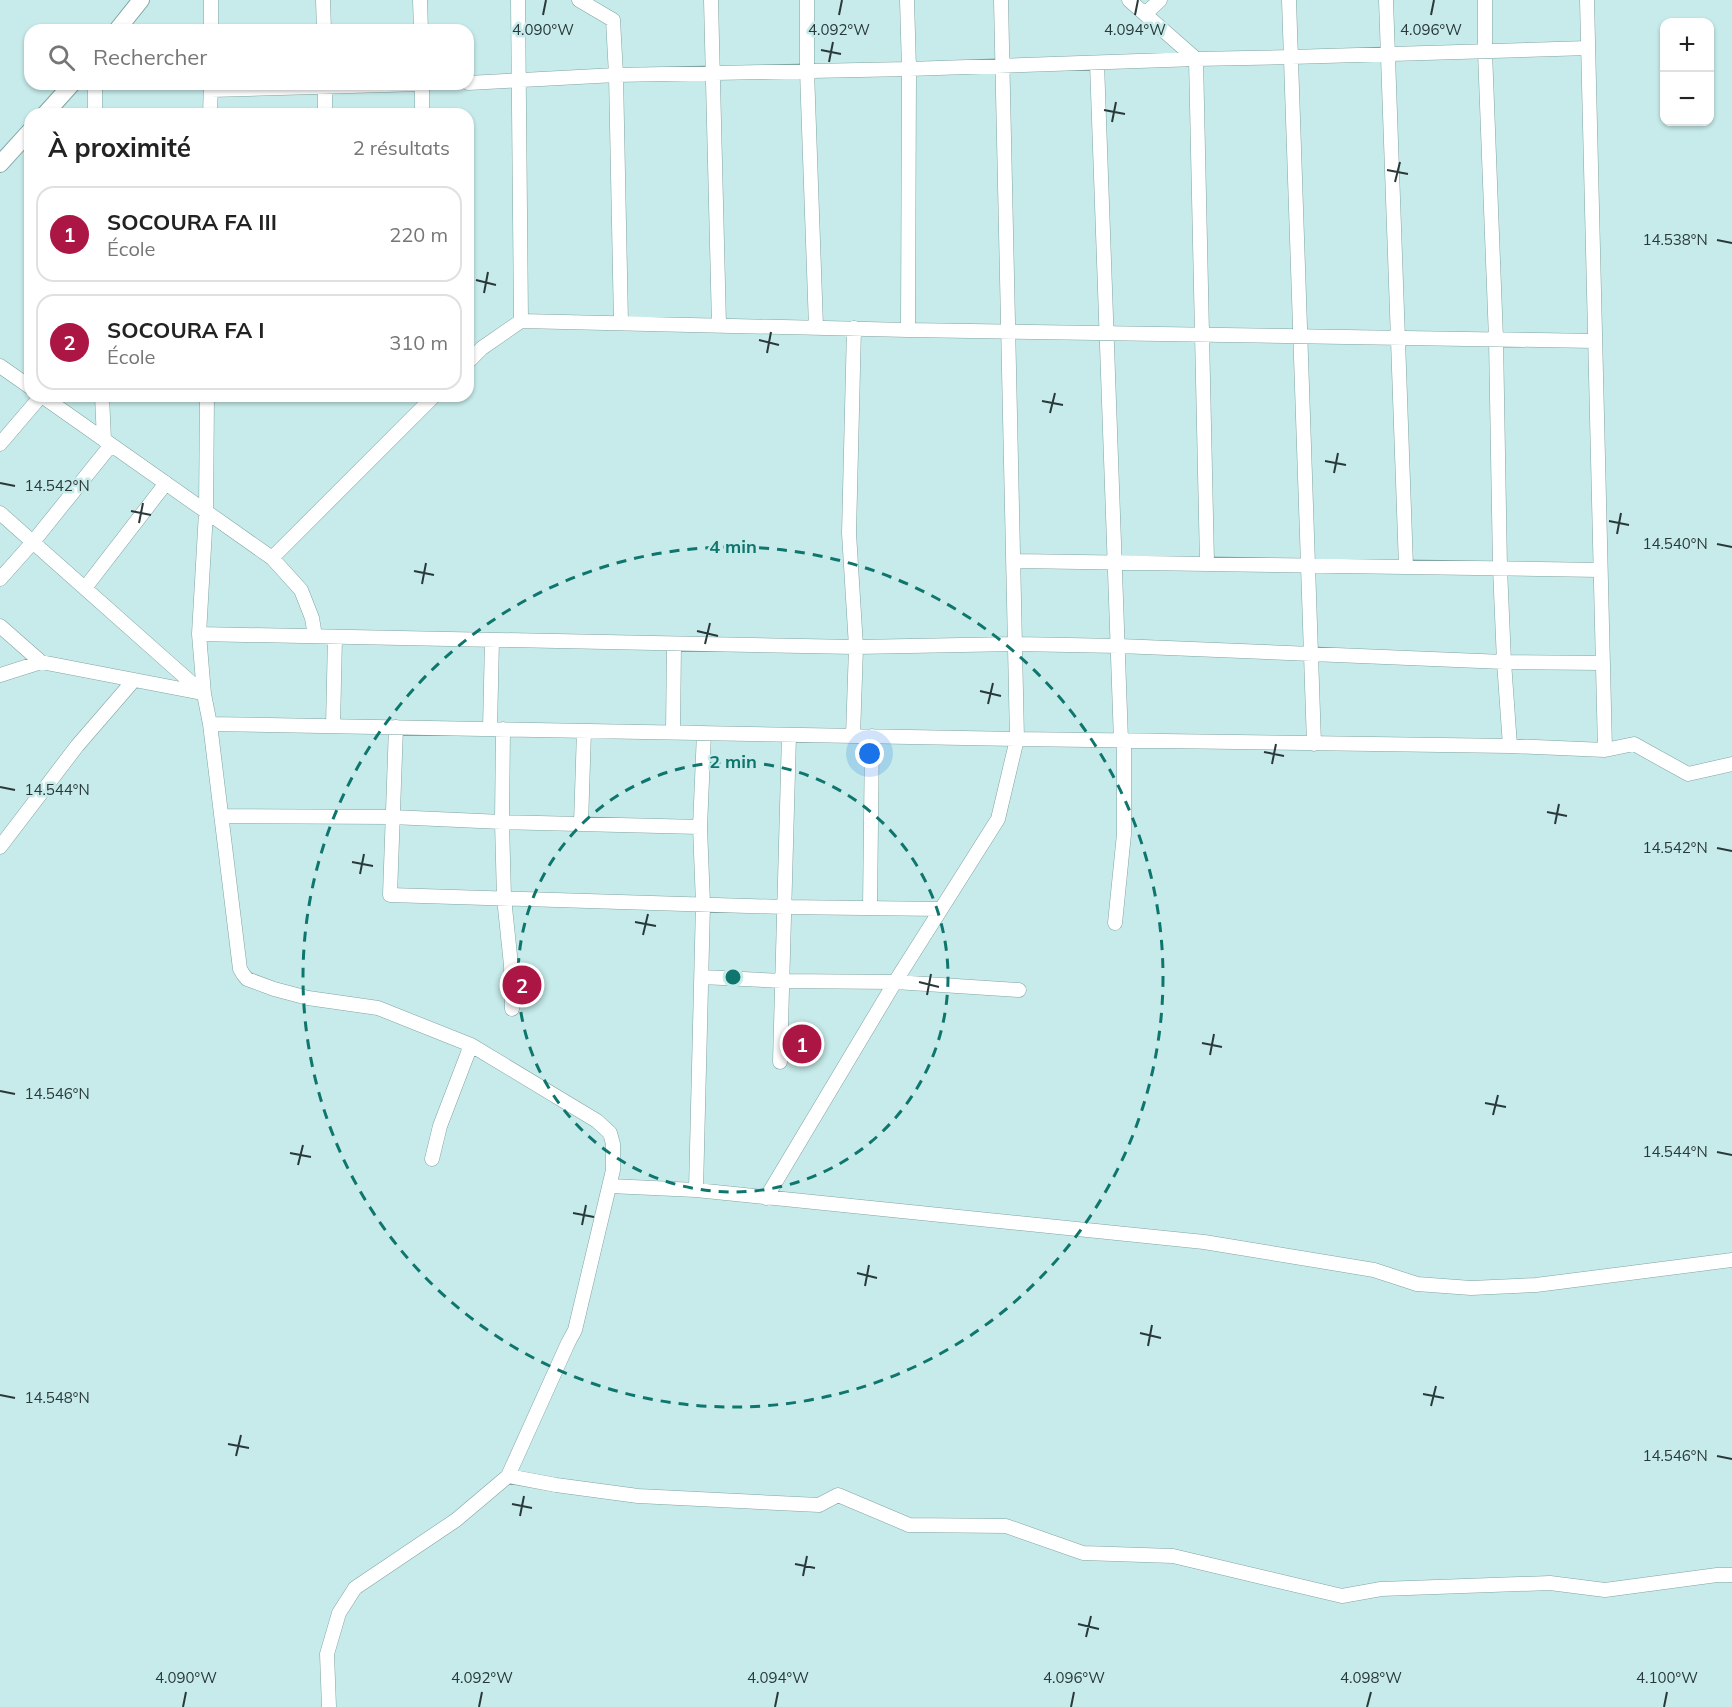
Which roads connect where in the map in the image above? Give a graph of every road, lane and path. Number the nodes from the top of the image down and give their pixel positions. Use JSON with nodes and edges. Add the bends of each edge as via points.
{"nodes":[{"id":1,"x":141,"y":0,"type":"edge"},
{"id":2,"x":211,"y":0,"type":"edge"},
{"id":3,"x":323,"y":0,"type":"edge"},
{"id":4,"x":420,"y":0,"type":"edge"},
{"id":5,"x":518,"y":0,"type":"edge"},
{"id":6,"x":579,"y":0,"type":"edge"},
{"id":7,"x":711,"y":0,"type":"edge"},
{"id":8,"x":807,"y":0,"type":"edge"},
{"id":9,"x":907,"y":0,"type":"edge"},
{"id":10,"x":1001,"y":0,"type":"edge"},
{"id":11,"x":1129,"y":0,"type":"edge"},
{"id":12,"x":1160,"y":0,"type":"edge"},
{"id":13,"x":1289,"y":0,"type":"edge"},
{"id":14,"x":1386,"y":0,"type":"edge"},
{"id":15,"x":1485,"y":0,"type":"edge"},
{"id":16,"x":1587,"y":0,"type":"edge"},
{"id":17,"x":600,"y":5,"type":"edge"},
{"id":18,"x":1146,"y":13,"type":"junction"},
{"id":19,"x":122,"y":24,"type":"edge"},
{"id":20,"x":211,"y":24,"type":"edge"},
{"id":21,"x":324,"y":24,"type":"edge"},
{"id":22,"x":421,"y":24,"type":"edge"},
{"id":23,"x":1588,"y":48,"type":"junction"},
{"id":24,"x":1485,"y":52,"type":"junction"},
{"id":25,"x":1388,"y":55,"type":"junction"},
{"id":26,"x":1291,"y":57,"type":"junction"},
{"id":27,"x":1196,"y":59,"type":"junction"},
{"id":28,"x":1097,"y":63,"type":"junction"},
{"id":29,"x":1003,"y":66,"type":"junction"},
{"id":30,"x":909,"y":69,"type":"junction"},
{"id":31,"x":807,"y":71,"type":"junction"},
{"id":32,"x":713,"y":72,"type":"junction"},
{"id":33,"x":616,"y":75,"type":"junction"},
{"id":34,"x":519,"y":81,"type":"junction"},
{"id":35,"x":474,"y":83,"type":"edge"},
{"id":36,"x":67,"y":90,"type":"edge"},
{"id":37,"x":94,"y":90,"type":"edge"},
{"id":38,"x":211,"y":90,"type":"edge"},
{"id":39,"x":325,"y":90,"type":"edge"},
{"id":40,"x":421,"y":90,"type":"edge"},
{"id":41,"x":50,"y":108,"type":"edge"},
{"id":42,"x":95,"y":108,"type":"edge"},
{"id":43,"x":210,"y":108,"type":"edge"},
{"id":44,"x":326,"y":108,"type":"edge"},
{"id":45,"x":422,"y":108,"type":"edge"},
{"id":46,"x":24,"y":138,"type":"edge"},
{"id":47,"x":0,"y":165,"type":"edge"},
{"id":48,"x":521,"y":321,"type":"junction"},
{"id":49,"x":621,"y":323,"type":"junction"},
{"id":50,"x":718,"y":325,"type":"junction"},
{"id":51,"x":816,"y":327,"type":"junction"},
{"id":52,"x":854,"y":328,"type":"junction"},
{"id":53,"x":908,"y":330,"type":"junction"},
{"id":54,"x":1008,"y":330,"type":"junction"},
{"id":55,"x":1106,"y":332,"type":"junction"},
{"id":56,"x":1202,"y":334,"type":"junction"},
{"id":57,"x":1300,"y":335,"type":"junction"},
{"id":58,"x":1398,"y":337,"type":"junction"},
{"id":59,"x":1496,"y":339,"type":"junction"},
{"id":60,"x":1595,"y":341,"type":"junction"},
{"id":61,"x":475,"y":349,"type":"edge"},
{"id":62,"x":0,"y":366,"type":"edge"},
{"id":63,"x":24,"y":383,"type":"edge"},
{"id":64,"x":37,"y":402,"type":"edge"},
{"id":65,"x":51,"y":402,"type":"edge"},
{"id":66,"x":103,"y":402,"type":"edge"},
{"id":67,"x":207,"y":402,"type":"edge"},
{"id":68,"x":428,"y":402,"type":"edge"},
{"id":69,"x":108,"y":442,"type":"junction"},
{"id":70,"x":0,"y":444,"type":"edge"},
{"id":71,"x":166,"y":483,"type":"junction"},
{"id":72,"x":206,"y":512,"type":"junction"},
{"id":73,"x":0,"y":513,"type":"edge"},
{"id":74,"x":33,"y":542,"type":"junction"},
{"id":75,"x":272,"y":558,"type":"junction"},
{"id":76,"x":1013,"y":561,"type":"junction"},
{"id":77,"x":1114,"y":562,"type":"junction"},
{"id":78,"x":1207,"y":563,"type":"junction"},
{"id":79,"x":1308,"y":565,"type":"junction"},
{"id":80,"x":1406,"y":567,"type":"junction"},
{"id":81,"x":1500,"y":567,"type":"junction"},
{"id":82,"x":1600,"y":570,"type":"junction"},
{"id":83,"x":0,"y":579,"type":"edge"},
{"id":84,"x":86,"y":588,"type":"junction"},
{"id":85,"x":0,"y":626,"type":"edge"},
{"id":86,"x":199,"y":634,"type":"junction"},
{"id":87,"x":315,"y":636,"type":"junction"},
{"id":88,"x":335,"y":637,"type":"junction"},
{"id":89,"x":492,"y":640,"type":"junction"},
{"id":90,"x":674,"y":644,"type":"junction"},
{"id":91,"x":1015,"y":644,"type":"junction"},
{"id":92,"x":1119,"y":646,"type":"junction"},
{"id":93,"x":856,"y":647,"type":"junction"},
{"id":94,"x":1311,"y":653,"type":"junction"},
{"id":95,"x":41,"y":662,"type":"junction"},
{"id":96,"x":1504,"y":662,"type":"junction"},
{"id":97,"x":1603,"y":663,"type":"junction"},
{"id":98,"x":0,"y":675,"type":"edge"},
{"id":99,"x":134,"y":680,"type":"junction"},
{"id":100,"x":204,"y":694,"type":"junction"},
{"id":101,"x":210,"y":724,"type":"junction"},
{"id":102,"x":333,"y":726,"type":"junction"},
{"id":103,"x":396,"y":727,"type":"junction"},
{"id":104,"x":496,"y":729,"type":"junction"},
{"id":105,"x":584,"y":731,"type":"junction"},
{"id":106,"x":673,"y":732,"type":"junction"},
{"id":107,"x":704,"y":733,"type":"junction"},
{"id":108,"x":789,"y":735,"type":"junction"},
{"id":109,"x":853,"y":736,"type":"junction"},
{"id":110,"x":872,"y":736,"type":"junction"},
{"id":111,"x":1017,"y":739,"type":"junction"},
{"id":112,"x":1122,"y":741,"type":"junction"},
{"id":113,"x":1314,"y":744,"type":"junction"},
{"id":114,"x":1510,"y":746,"type":"junction"},
{"id":115,"x":1605,"y":750,"type":"junction"},
{"id":116,"x":1732,"y":764,"type":"edge"},
{"id":117,"x":222,"y":816,"type":"junction"},
{"id":118,"x":392,"y":817,"type":"junction"},
{"id":119,"x":502,"y":822,"type":"junction"},
{"id":120,"x":581,"y":824,"type":"junction"},
{"id":121,"x":700,"y":826,"type":"junction"},
{"id":122,"x":0,"y":847,"type":"edge"},
{"id":123,"x":504,"y":898,"type":"junction"},
{"id":124,"x":703,"y":904,"type":"junction"},
{"id":125,"x":784,"y":907,"type":"junction"},
{"id":126,"x":870,"y":908,"type":"junction"},
{"id":127,"x":941,"y":909,"type":"junction"},
{"id":128,"x":1115,"y":924,"type":"dead end"},
{"id":129,"x":702,"y":977,"type":"junction"},
{"id":130,"x":782,"y":981,"type":"junction"},
{"id":131,"x":896,"y":982,"type":"junction"},
{"id":132,"x":1019,"y":990,"type":"dead end"},
{"id":133,"x":512,"y":1009,"type":"dead end"},
{"id":134,"x":471,"y":1045,"type":"junction"},
{"id":135,"x":780,"y":1062,"type":"dead end"},
{"id":136,"x":432,"y":1159,"type":"dead end"},
{"id":137,"x":610,"y":1186,"type":"junction"},
{"id":138,"x":696,"y":1190,"type":"junction"},
{"id":139,"x":766,"y":1198,"type":"junction"},
{"id":140,"x":1732,"y":1260,"type":"edge"},
{"id":141,"x":508,"y":1476,"type":"junction"},
{"id":142,"x":1732,"y":1575,"type":"edge"},
{"id":143,"x":329,"y":1707,"type":"edge"}],
"edges":[{"from":1,"to":19,"type":"main road"},
{"from":2,"to":20,"type":"street"},
{"from":3,"to":21,"type":"street"},
{"from":4,"to":22,"type":"street"},
{"from":5,"to":34,"type":"street"},
{"from":6,"to":17,"type":"street"},
{"from":7,"to":32,"type":"street"},
{"from":8,"to":31,"type":"street"},
{"from":9,"to":30,"type":"street"},
{"from":10,"to":29,"type":"street"},
{"from":11,"to":18,"type":"street"},
{"from":12,"to":18,"type":"street"},
{"from":13,"to":26,"type":"street"},
{"from":14,"to":25,"type":"street"},
{"from":15,"to":24,"type":"street"},
{"from":16,"to":23,"type":"street"},
{"from":17,"to":33,"type":"street","via":[[613,20]]},
{"from":18,"to":27,"type":"street"},
{"from":23,"to":24,"type":"street"},
{"from":23,"to":60,"type":"street"},
{"from":24,"to":25,"type":"street"},
{"from":24,"to":59,"type":"street"},
{"from":25,"to":26,"type":"street"},
{"from":25,"to":58,"type":"street"},
{"from":26,"to":27,"type":"street"},
{"from":26,"to":57,"type":"street"},
{"from":27,"to":28,"type":"street"},
{"from":27,"to":56,"type":"street"},
{"from":28,"to":29,"type":"street"},
{"from":28,"to":55,"type":"street"},
{"from":29,"to":30,"type":"street"},
{"from":29,"to":54,"type":"street"},
{"from":30,"to":31,"type":"street"},
{"from":30,"to":53,"type":"street"},
{"from":31,"to":32,"type":"street"},
{"from":31,"to":51,"type":"street"},
{"from":32,"to":33,"type":"street"},
{"from":32,"to":50,"type":"street"},
{"from":33,"to":34,"type":"street"},
{"from":33,"to":49,"type":"street"},
{"from":34,"to":35,"type":"street"},
{"from":34,"to":48,"type":"street"},
{"from":36,"to":41,"type":"main road"},
{"from":37,"to":42,"type":"street"},
{"from":38,"to":43,"type":"street"},
{"from":39,"to":44,"type":"street"},
{"from":40,"to":45,"type":"street"},
{"from":46,"to":47,"type":"main road"},
{"from":48,"to":49,"type":"street"},
{"from":48,"to":61,"type":"street"},
{"from":49,"to":50,"type":"street"},
{"from":50,"to":51,"type":"street"},
{"from":51,"to":52,"type":"street"},
{"from":52,"to":53,"type":"street"},
{"from":52,"to":93,"type":"street","via":[[849,533]]},
{"from":53,"to":54,"type":"street"},
{"from":54,"to":55,"type":"street"},
{"from":54,"to":76,"type":"street"},
{"from":55,"to":56,"type":"street"},
{"from":55,"to":77,"type":"street"},
{"from":56,"to":57,"type":"street"},
{"from":56,"to":78,"type":"street"},
{"from":57,"to":58,"type":"street"},
{"from":57,"to":79,"type":"street"},
{"from":58,"to":59,"type":"street"},
{"from":58,"to":80,"type":"street"},
{"from":59,"to":60,"type":"street"},
{"from":59,"to":81,"type":"street"},
{"from":60,"to":82,"type":"street"},
{"from":62,"to":63,"type":"street"},
{"from":64,"to":70,"type":"street"},
{"from":65,"to":69,"type":"street"},
{"from":66,"to":69,"type":"street"},
{"from":67,"to":72,"type":"street"},
{"from":68,"to":75,"type":"street"},
{"from":69,"to":71,"type":"street"},
{"from":69,"to":74,"type":"street"},
{"from":71,"to":72,"type":"street"},
{"from":71,"to":84,"type":"street"},
{"from":72,"to":75,"type":"street"},
{"from":72,"to":86,"type":"street"},
{"from":73,"to":74,"type":"street"},
{"from":74,"to":83,"type":"street"},
{"from":74,"to":84,"type":"street"},
{"from":75,"to":87,"type":"street","via":[[301,590]]},
{"from":76,"to":77,"type":"street"},
{"from":76,"to":91,"type":"street"},
{"from":77,"to":78,"type":"street"},
{"from":77,"to":92,"type":"street"},
{"from":78,"to":79,"type":"street"},
{"from":79,"to":80,"type":"street"},
{"from":79,"to":94,"type":"street"},
{"from":80,"to":81,"type":"street"},
{"from":81,"to":82,"type":"street"},
{"from":81,"to":96,"type":"street"},
{"from":82,"to":97,"type":"street"},
{"from":84,"to":100,"type":"street"},
{"from":85,"to":95,"type":"street"},
{"from":86,"to":87,"type":"street"},
{"from":86,"to":100,"type":"street"},
{"from":87,"to":88,"type":"street"},
{"from":88,"to":89,"type":"street"},
{"from":88,"to":102,"type":"street"},
{"from":89,"to":90,"type":"street"},
{"from":89,"to":104,"type":"street"},
{"from":90,"to":93,"type":"street"},
{"from":90,"to":106,"type":"street"},
{"from":91,"to":92,"type":"street"},
{"from":91,"to":93,"type":"street"},
{"from":91,"to":111,"type":"street"},
{"from":92,"to":94,"type":"street"},
{"from":92,"to":112,"type":"street"},
{"from":93,"to":109,"type":"street"},
{"from":94,"to":96,"type":"street"},
{"from":94,"to":113,"type":"street"},
{"from":95,"to":98,"type":"street"},
{"from":95,"to":99,"type":"street"},
{"from":96,"to":97,"type":"street"},
{"from":96,"to":114,"type":"street"},
{"from":97,"to":115,"type":"street"},
{"from":99,"to":100,"type":"street"},
{"from":99,"to":122,"type":"street","via":[[77,746]]},
{"from":100,"to":101,"type":"street"},
{"from":101,"to":102,"type":"street"},
{"from":101,"to":117,"type":"street"},
{"from":102,"to":103,"type":"street"},
{"from":103,"to":104,"type":"street"},
{"from":103,"to":118,"type":"street"},
{"from":104,"to":105,"type":"street"},
{"from":104,"to":119,"type":"street"},
{"from":105,"to":106,"type":"street"},
{"from":105,"to":120,"type":"street"},
{"from":106,"to":107,"type":"street"},
{"from":107,"to":108,"type":"street"},
{"from":107,"to":121,"type":"street"},
{"from":108,"to":109,"type":"street"},
{"from":108,"to":125,"type":"street"},
{"from":109,"to":110,"type":"street"},
{"from":110,"to":111,"type":"street"},
{"from":110,"to":126,"type":"street"},
{"from":111,"to":112,"type":"street"},
{"from":111,"to":127,"type":"street","via":[[998,819]]},
{"from":112,"to":113,"type":"street"},
{"from":112,"to":128,"type":"street","via":[[1124,834]]},
{"from":113,"to":114,"type":"street"},
{"from":114,"to":115,"type":"street"},
{"from":115,"to":116,"type":"street","via":[[1634,744],[1688,774]]},
{"from":117,"to":118,"type":"street"},
{"from":117,"to":134,"type":"street","via":[[240,969],[247,979],[308,998],[378,1008]]},
{"from":118,"to":119,"type":"street"},
{"from":118,"to":123,"type":"street","via":[[390,895]]},
{"from":119,"to":120,"type":"street"},
{"from":119,"to":123,"type":"street"},
{"from":120,"to":121,"type":"street"},
{"from":121,"to":124,"type":"street"},
{"from":123,"to":124,"type":"street"},
{"from":123,"to":133,"type":"street"},
{"from":124,"to":125,"type":"street"},
{"from":124,"to":129,"type":"street"},
{"from":125,"to":126,"type":"street"},
{"from":125,"to":130,"type":"street"},
{"from":126,"to":127,"type":"street"},
{"from":127,"to":131,"type":"street"},
{"from":129,"to":130,"type":"street"},
{"from":129,"to":138,"type":"street"},
{"from":130,"to":131,"type":"street"},
{"from":130,"to":135,"type":"street"},
{"from":131,"to":132,"type":"street"},
{"from":131,"to":139,"type":"street"},
{"from":134,"to":136,"type":"street","via":[[440,1126]]},
{"from":134,"to":137,"type":"street","via":[[597,1121],[610,1133],[614,1159]]},
{"from":137,"to":138,"type":"street"},
{"from":137,"to":141,"type":"street","via":[[575,1330]]},
{"from":138,"to":139,"type":"street"},
{"from":139,"to":140,"type":"street","via":[[1204,1242],[1374,1270],[1417,1284],[1471,1288],[1536,1285]]},
{"from":141,"to":142,"type":"street","via":[[638,1496],[819,1505],[838,1495],[909,1525],[1006,1526],[1083,1553],[1173,1556],[1342,1596],[1381,1589],[1550,1583],[1605,1590]]},
{"from":141,"to":143,"type":"street","via":[[456,1520],[356,1588],[339,1613],[327,1654]]}]}
